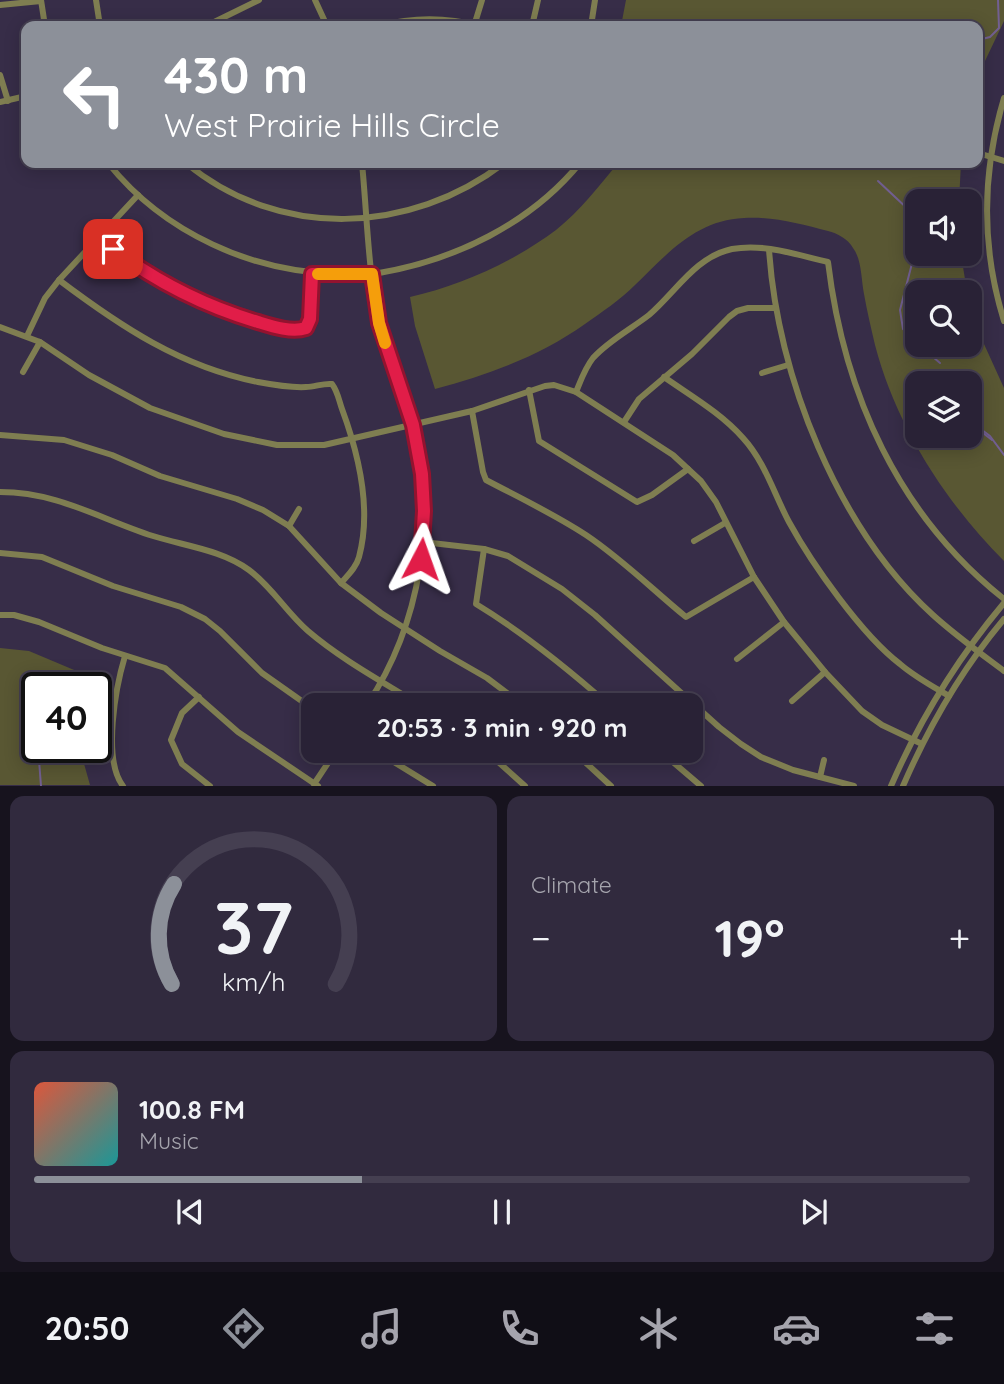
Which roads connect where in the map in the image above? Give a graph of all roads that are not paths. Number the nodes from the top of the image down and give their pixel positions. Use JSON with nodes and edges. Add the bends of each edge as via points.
{"nodes":[{"id":1,"x":41,"y":0,"type":"edge"},
{"id":2,"x":96,"y":0,"type":"edge"},
{"id":3,"x":259,"y":0,"type":"edge"},
{"id":4,"x":315,"y":0,"type":"edge"},
{"id":5,"x":482,"y":0,"type":"edge"},
{"id":6,"x":538,"y":0,"type":"edge"},
{"id":7,"x":595,"y":0,"type":"edge"},
{"id":8,"x":0,"y":5,"type":"edge"},
{"id":9,"x":44,"y":21,"type":"edge"},
{"id":10,"x":99,"y":21,"type":"edge"},
{"id":11,"x":222,"y":21,"type":"edge"},
{"id":12,"x":325,"y":21,"type":"edge"},
{"id":13,"x":403,"y":21,"type":"edge"},
{"id":14,"x":458,"y":21,"type":"edge"},
{"id":15,"x":477,"y":21,"type":"edge"},
{"id":16,"x":533,"y":21,"type":"edge"},
{"id":17,"x":592,"y":21,"type":"edge"},
{"id":18,"x":0,"y":75,"type":"edge"},
{"id":19,"x":21,"y":97,"type":"edge"},
{"id":20,"x":1004,"y":98,"type":"edge"},
{"id":21,"x":8,"y":101,"type":"junction"},
{"id":22,"x":0,"y":102,"type":"edge"},
{"id":23,"x":983,"y":155,"type":"edge"},
{"id":24,"x":990,"y":157,"type":"junction"},
{"id":25,"x":1004,"y":161,"type":"edge"},
{"id":26,"x":113,"y":168,"type":"edge"},
{"id":27,"x":194,"y":168,"type":"edge"},
{"id":28,"x":362,"y":168,"type":"edge"},
{"id":29,"x":496,"y":168,"type":"edge"},
{"id":30,"x":575,"y":168,"type":"edge"},
{"id":31,"x":138,"y":195,"type":"junction"},
{"id":32,"x":367,"y":219,"type":"junction"},
{"id":33,"x":100,"y":237,"type":"junction"},
{"id":34,"x":769,"y":249,"type":"junction"},
{"id":35,"x":312,"y":274,"type":"junction"},
{"id":36,"x":372,"y":274,"type":"junction"},
{"id":37,"x":59,"y":280,"type":"junction"},
{"id":38,"x":775,"y":308,"type":"junction"},
{"id":39,"x":1004,"y":321,"type":"edge"},
{"id":40,"x":0,"y":327,"type":"edge"},
{"id":41,"x":27,"y":336,"type":"junction"},
{"id":42,"x":40,"y":342,"type":"junction"},
{"id":43,"x":788,"y":365,"type":"junction"},
{"id":44,"x":23,"y":373,"type":"dead end"},
{"id":45,"x":762,"y":373,"type":"dead end"},
{"id":46,"x":664,"y":377,"type":"junction"},
{"id":47,"x":529,"y":390,"type":"junction"},
{"id":48,"x":576,"y":392,"type":"junction"},
{"id":49,"x":472,"y":411,"type":"junction"},
{"id":50,"x":624,"y":422,"type":"junction"},
{"id":51,"x":413,"y":425,"type":"junction"},
{"id":52,"x":0,"y":435,"type":"edge"},
{"id":53,"x":353,"y":438,"type":"junction"},
{"id":54,"x":688,"y":469,"type":"junction"},
{"id":55,"x":0,"y":492,"type":"edge"},
{"id":56,"x":299,"y":509,"type":"dead end"},
{"id":57,"x":725,"y":523,"type":"junction"},
{"id":58,"x":289,"y":526,"type":"junction"},
{"id":59,"x":694,"y":541,"type":"dead end"},
{"id":60,"x":423,"y":542,"type":"junction"},
{"id":61,"x":484,"y":548,"type":"junction"},
{"id":62,"x":0,"y":553,"type":"edge"},
{"id":63,"x":754,"y":577,"type":"junction"},
{"id":64,"x":341,"y":583,"type":"junction"},
{"id":65,"x":1004,"y":601,"type":"edge"},
{"id":66,"x":0,"y":615,"type":"edge"},
{"id":67,"x":1004,"y":619,"type":"edge"},
{"id":68,"x":785,"y":622,"type":"junction"},
{"id":69,"x":404,"y":627,"type":"junction"},
{"id":70,"x":971,"y":645,"type":"junction"},
{"id":71,"x":979,"y":652,"type":"junction"},
{"id":72,"x":125,"y":656,"type":"junction"},
{"id":73,"x":737,"y":659,"type":"dead end"},
{"id":74,"x":1004,"y":671,"type":"edge"},
{"id":75,"x":825,"y":672,"type":"junction"},
{"id":76,"x":383,"y":681,"type":"junction"},
{"id":77,"x":939,"y":690,"type":"junction"},
{"id":78,"x":375,"y":693,"type":"edge"},
{"id":79,"x":402,"y":693,"type":"edge"},
{"id":80,"x":507,"y":693,"type":"edge"},
{"id":81,"x":596,"y":693,"type":"edge"},
{"id":82,"x":949,"y":696,"type":"junction"},
{"id":83,"x":199,"y":697,"type":"junction"},
{"id":84,"x":301,"y":701,"type":"edge"},
{"id":85,"x":792,"y":701,"type":"dead end"},
{"id":86,"x":913,"y":739,"type":"junction"},
{"id":87,"x":922,"y":744,"type":"junction"},
{"id":88,"x":824,"y":760,"type":"dead end"},
{"id":89,"x":329,"y":763,"type":"edge"},
{"id":90,"x":395,"y":763,"type":"edge"},
{"id":91,"x":499,"y":763,"type":"edge"},
{"id":92,"x":586,"y":763,"type":"edge"},
{"id":93,"x":674,"y":763,"type":"edge"},
{"id":94,"x":820,"y":777,"type":"junction"},
{"id":95,"x":315,"y":785,"type":"edge"},
{"id":96,"x":123,"y":786,"type":"edge"},
{"id":97,"x":210,"y":786,"type":"edge"},
{"id":98,"x":432,"y":786,"type":"edge"},
{"id":99,"x":525,"y":786,"type":"edge"},
{"id":100,"x":611,"y":786,"type":"edge"},
{"id":101,"x":701,"y":786,"type":"edge"},
{"id":102,"x":855,"y":786,"type":"edge"},
{"id":103,"x":891,"y":786,"type":"edge"},
{"id":104,"x":903,"y":786,"type":"edge"}],
"edges":[{"from":1,"to":8,"type":"street"},
{"from":1,"to":9,"type":"street"},
{"from":2,"to":10,"type":"street"},
{"from":3,"to":11,"type":"street"},
{"from":4,"to":12,"type":"street"},
{"from":5,"to":15,"type":"street"},
{"from":6,"to":16,"type":"street"},
{"from":7,"to":17,"type":"street"},
{"from":13,"to":14,"type":"street"},
{"from":18,"to":21,"type":"street"},
{"from":19,"to":21,"type":"street"},
{"from":20,"to":24,"type":"street"},
{"from":21,"to":22,"type":"street"},
{"from":23,"to":24,"type":"street"},
{"from":24,"to":25,"type":"street"},
{"from":24,"to":39,"type":"street","via":[[988,248]]},
{"from":26,"to":31,"type":"street"},
{"from":27,"to":32,"type":"street","via":[[262,206],[330,220]]},
{"from":28,"to":32,"type":"street"},
{"from":29,"to":32,"type":"street","via":[[447,198],[397,215]]},
{"from":30,"to":36,"type":"street","via":[[542,201],[491,235],[444,256]]},
{"from":31,"to":33,"type":"street"},
{"from":31,"to":35,"type":"street","via":[[215,245],[274,267]]},
{"from":32,"to":36,"type":"street"},
{"from":33,"to":35,"type":"street","via":[[184,295],[288,329],[300,330],[309,324]]},
{"from":33,"to":37,"type":"street"},
{"from":34,"to":38,"type":"street"},
{"from":34,"to":48,"type":"street","via":[[729,250],[699,264],[652,312],[599,352]]},
{"from":34,"to":65,"type":"street","via":[[828,262],[832,300],[857,394],[877,439],[939,536]]},
{"from":35,"to":36,"type":"street"},
{"from":36,"to":51,"type":"street","via":[[379,323]]},
{"from":37,"to":41,"type":"street"},
{"from":37,"to":53,"type":"street","via":[[122,326],[202,366],[288,387],[332,384]]},
{"from":38,"to":43,"type":"street"},
{"from":38,"to":46,"type":"street","via":[[737,311]]},
{"from":40,"to":41,"type":"street"},
{"from":41,"to":42,"type":"street"},
{"from":42,"to":44,"type":"street"},
{"from":42,"to":53,"type":"street","via":[[128,397],[195,426],[277,445],[324,445]]},
{"from":43,"to":45,"type":"street"},
{"from":43,"to":70,"type":"street","via":[[826,465],[874,547],[933,615]]},
{"from":46,"to":50,"type":"street","via":[[639,399]]},
{"from":46,"to":77,"type":"street","via":[[725,419],[745,440],[790,523],[860,623],[898,664]]},
{"from":47,"to":48,"type":"street","via":[[554,385]]},
{"from":47,"to":49,"type":"street"},
{"from":47,"to":54,"type":"street","via":[[539,441],[637,502]]},
{"from":48,"to":50,"type":"street"},
{"from":49,"to":51,"type":"street"},
{"from":49,"to":63,"type":"street","via":[[486,480],[587,536],[686,617]]},
{"from":50,"to":54,"type":"street"},
{"from":51,"to":53,"type":"street"},
{"from":51,"to":60,"type":"street","via":[[422,474]]},
{"from":52,"to":58,"type":"street","via":[[64,440],[88,447],[160,476],[237,499]]},
{"from":53,"to":64,"type":"street","via":[[364,520],[359,558]]},
{"from":54,"to":57,"type":"street","via":[[716,502]]},
{"from":55,"to":76,"type":"street","via":[[23,492],[69,503],[234,561],[250,570],[323,643]]},
{"from":56,"to":58,"type":"street"},
{"from":57,"to":59,"type":"street"},
{"from":57,"to":63,"type":"street"},
{"from":58,"to":64,"type":"street"},
{"from":60,"to":61,"type":"street"},
{"from":60,"to":69,"type":"street","via":[[415,596]]},
{"from":61,"to":81,"type":"street","via":[[476,604],[555,657]]},
{"from":61,"to":94,"type":"street","via":[[508,556],[562,589],[741,744],[761,757]]},
{"from":62,"to":84,"type":"street","via":[[42,557],[181,607],[205,619],[262,673]]},
{"from":63,"to":68,"type":"street"},
{"from":64,"to":69,"type":"street"},
{"from":65,"to":70,"type":"street"},
{"from":66,"to":72,"type":"street","via":[[39,622]]},
{"from":67,"to":71,"type":"street"},
{"from":68,"to":73,"type":"street"},
{"from":68,"to":75,"type":"street"},
{"from":69,"to":76,"type":"street"},
{"from":69,"to":80,"type":"street"},
{"from":70,"to":71,"type":"street"},
{"from":70,"to":77,"type":"street"},
{"from":71,"to":74,"type":"street"},
{"from":71,"to":82,"type":"street"},
{"from":72,"to":83,"type":"street","via":[[165,668]]},
{"from":72,"to":96,"type":"street","via":[[112,740]]},
{"from":75,"to":85,"type":"street"},
{"from":75,"to":86,"type":"street","via":[[862,711]]},
{"from":76,"to":78,"type":"street"},
{"from":76,"to":79,"type":"street"},
{"from":77,"to":82,"type":"street"},
{"from":77,"to":86,"type":"street"},
{"from":82,"to":87,"type":"street"},
{"from":83,"to":95,"type":"street","via":[[256,746]]},
{"from":83,"to":97,"type":"street","via":[[182,713],[172,740],[182,764]]},
{"from":86,"to":87,"type":"street"},
{"from":86,"to":103,"type":"street"},
{"from":87,"to":104,"type":"street"},
{"from":88,"to":94,"type":"street"},
{"from":89,"to":95,"type":"street"},
{"from":90,"to":98,"type":"street"},
{"from":91,"to":99,"type":"street"},
{"from":92,"to":100,"type":"street"},
{"from":93,"to":101,"type":"street"},
{"from":94,"to":102,"type":"street"}]}
